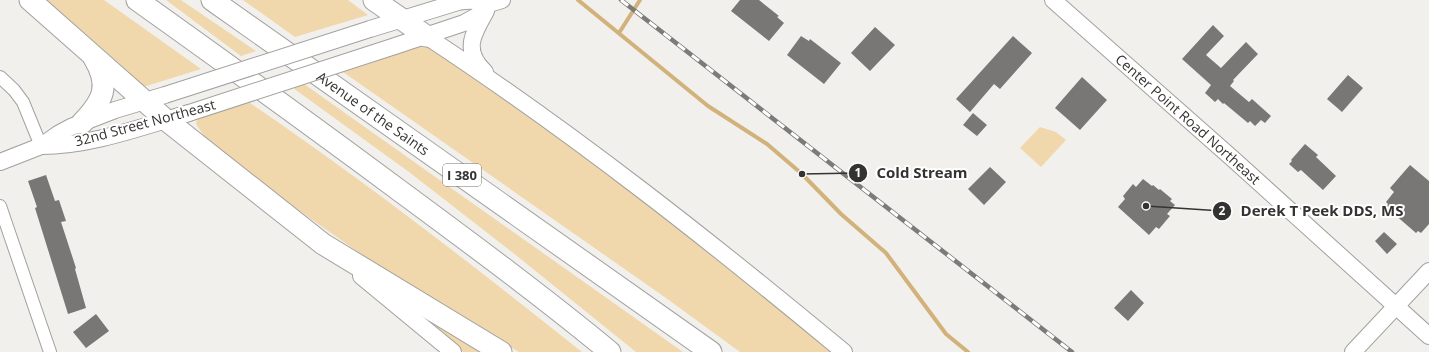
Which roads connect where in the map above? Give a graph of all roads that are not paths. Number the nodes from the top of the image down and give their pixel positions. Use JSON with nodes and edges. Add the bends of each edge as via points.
{"nodes":[{"id":1,"x":30,"y":0,"type":"edge"},
{"id":2,"x":137,"y":0,"type":"edge"},
{"id":3,"x":212,"y":0,"type":"edge"},
{"id":4,"x":374,"y":0,"type":"edge"},
{"id":5,"x":1054,"y":0,"type":"edge"},
{"id":6,"x":496,"y":2,"type":"edge"},
{"id":7,"x":401,"y":19,"type":"junction"},
{"id":8,"x":426,"y":36,"type":"junction"},
{"id":9,"x":92,"y":54,"type":"junction"},
{"id":10,"x":0,"y":77,"type":"edge"},
{"id":11,"x":495,"y":82,"type":"junction"},
{"id":12,"x":144,"y":101,"type":"junction"},
{"id":13,"x":166,"y":120,"type":"junction"},
{"id":14,"x":82,"y":123,"type":"junction"},
{"id":15,"x":41,"y":146,"type":"junction"},
{"id":16,"x":0,"y":162,"type":"edge"},
{"id":17,"x":0,"y":206,"type":"edge"},
{"id":18,"x":323,"y":244,"type":"junction"},
{"id":19,"x":1429,"y":271,"type":"edge"},
{"id":20,"x":1395,"y":307,"type":"junction"},
{"id":21,"x":1429,"y":336,"type":"edge"},
{"id":22,"x":50,"y":352,"type":"edge"},
{"id":23,"x":453,"y":352,"type":"edge"},
{"id":24,"x":501,"y":352,"type":"edge"},
{"id":25,"x":610,"y":352,"type":"edge"},
{"id":26,"x":711,"y":352,"type":"edge"},
{"id":27,"x":844,"y":352,"type":"edge"},
{"id":28,"x":1352,"y":352,"type":"edge"}],
"edges":[{"from":1,"to":9,"type":"highway"},
{"from":2,"to":25,"type":"highway","via":[[325,135]]},
{"from":3,"to":26,"type":"highway","name":"Avenue of the Saints","number":"I 380"},
{"from":4,"to":7,"type":"highway"},
{"from":5,"to":20,"type":"main road","name":"Center Point Road Northeast"},
{"from":6,"to":7,"type":"main road","name":"32nd Street Northeast","via":[[458,2]]},
{"from":6,"to":8,"type":"main road","name":"32nd Street Northeast","via":[[474,18]]},
{"from":6,"to":11,"type":"main road","via":[[472,36],[471,49],[480,68]]},
{"from":7,"to":8,"type":"highway"},
{"from":7,"to":12,"type":"main road","name":"32nd Street Northeast","bridge":true},
{"from":8,"to":11,"type":"main road"},
{"from":8,"to":13,"type":"main road","name":"32nd Street Northeast","bridge":true},
{"from":9,"to":12,"type":"highway"},
{"from":9,"to":14,"type":"highway","via":[[100,69],[104,88],[99,103]]},
{"from":10,"to":15,"type":"street","via":[[23,102]]},
{"from":11,"to":27,"type":"main road","via":[[621,173]]},
{"from":12,"to":13,"type":"highway"},
{"from":12,"to":14,"type":"main road","name":"32nd Street Northeast"},
{"from":13,"to":15,"type":"main road","name":"32nd Street Northeast","via":[[80,143]]},
{"from":13,"to":18,"type":"highway"},
{"from":14,"to":15,"type":"main road","name":"32nd Street Northeast","via":[[58,134]]},
{"from":15,"to":16,"type":"main road"},
{"from":17,"to":22,"type":"street"},
{"from":18,"to":23,"type":"main road"},
{"from":18,"to":24,"type":"highway"},
{"from":19,"to":20,"type":"main road"},
{"from":20,"to":21,"type":"main road","name":"Center Point Road Northeast"},
{"from":20,"to":28,"type":"main road"}]}
